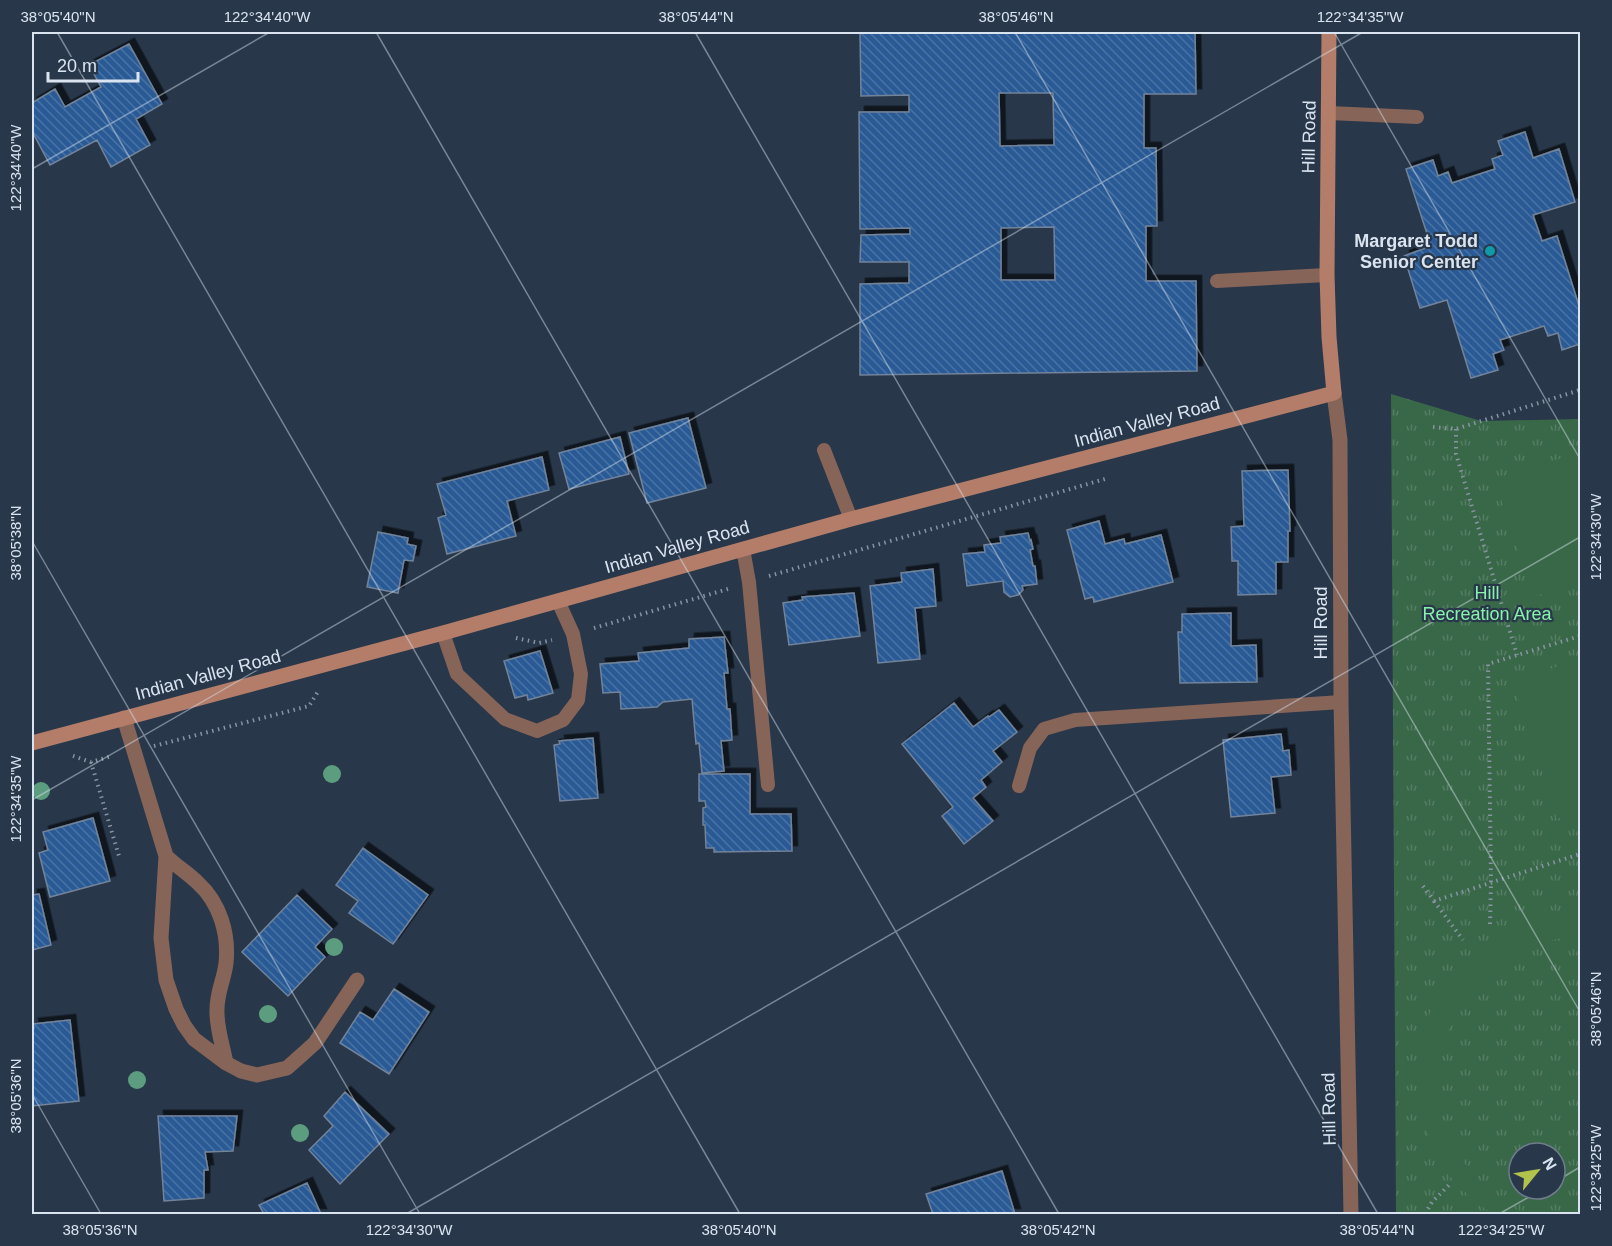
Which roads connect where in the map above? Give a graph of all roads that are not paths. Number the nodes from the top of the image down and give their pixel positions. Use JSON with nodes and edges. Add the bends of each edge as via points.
{"nodes":[{"id":1,"x":1329,"y":32,"type":"edge"},
{"id":2,"x":1329,"y":113,"type":"junction"},
{"id":3,"x":1417,"y":117,"type":"dead end"},
{"id":4,"x":1327,"y":275,"type":"junction"},
{"id":5,"x":1216,"y":281,"type":"dead end"},
{"id":6,"x":1334,"y":393,"type":"junction"},
{"id":7,"x":824,"y":450,"type":"dead end"},
{"id":8,"x":851,"y":519,"type":"junction"},
{"id":9,"x":743,"y":549,"type":"junction"},
{"id":10,"x":558,"y":601,"type":"junction"},
{"id":11,"x":443,"y":633,"type":"junction"},
{"id":12,"x":1341,"y":702,"type":"junction"},
{"id":13,"x":124,"y":718,"type":"junction"},
{"id":14,"x":32,"y":743,"type":"edge"},
{"id":15,"x":768,"y":785,"type":"dead end"},
{"id":16,"x":1019,"y":786,"type":"dead end"},
{"id":17,"x":166,"y":856,"type":"junction"},
{"id":18,"x":357,"y":980,"type":"dead end"},
{"id":19,"x":226,"y":1063,"type":"junction"},
{"id":20,"x":1351,"y":1215,"type":"edge"}],
"edges":[{"from":1,"to":2,"type":"street","name":"Hill Road"},
{"from":2,"to":3,"type":"lane"},
{"from":2,"to":4,"type":"street","name":"Hill Road"},
{"from":4,"to":5,"type":"lane"},
{"from":4,"to":6,"type":"street","name":"Hill Road"},
{"from":6,"to":8,"type":"street","name":"Indian Valley Road"},
{"from":6,"to":12,"type":"street","name":"Hill Road","via":[[1340,440]]},
{"from":7,"to":8,"type":"lane"},
{"from":8,"to":9,"type":"street","name":"Indian Valley Road"},
{"from":9,"to":10,"type":"street","name":"Indian Valley Road"},
{"from":9,"to":15,"type":"lane"},
{"from":10,"to":11,"type":"street","name":"Indian Valley Road"},
{"from":10,"to":11,"type":"lane","via":[[573,634],[581,674],[578,699],[563,720],[537,731],[505,719],[457,674]]},
{"from":11,"to":13,"type":"street","name":"Indian Valley Road"},
{"from":12,"to":16,"type":"lane","via":[[1074,720],[1044,729],[1030,748]]},
{"from":12,"to":20,"type":"street","name":"Hill Road"},
{"from":13,"to":14,"type":"street","name":"Indian Valley Road"},
{"from":13,"to":17,"type":"street"},
{"from":17,"to":19,"type":"street","via":[[161,938],[170,995],[194,1039]]},
{"from":17,"to":19,"type":"street","via":[[199,883],[211,898],[224,928],[226,962],[217,995],[217,1015]]},
{"from":18,"to":19,"type":"street","via":[[315,1043],[287,1068],[257,1075]]}]}
